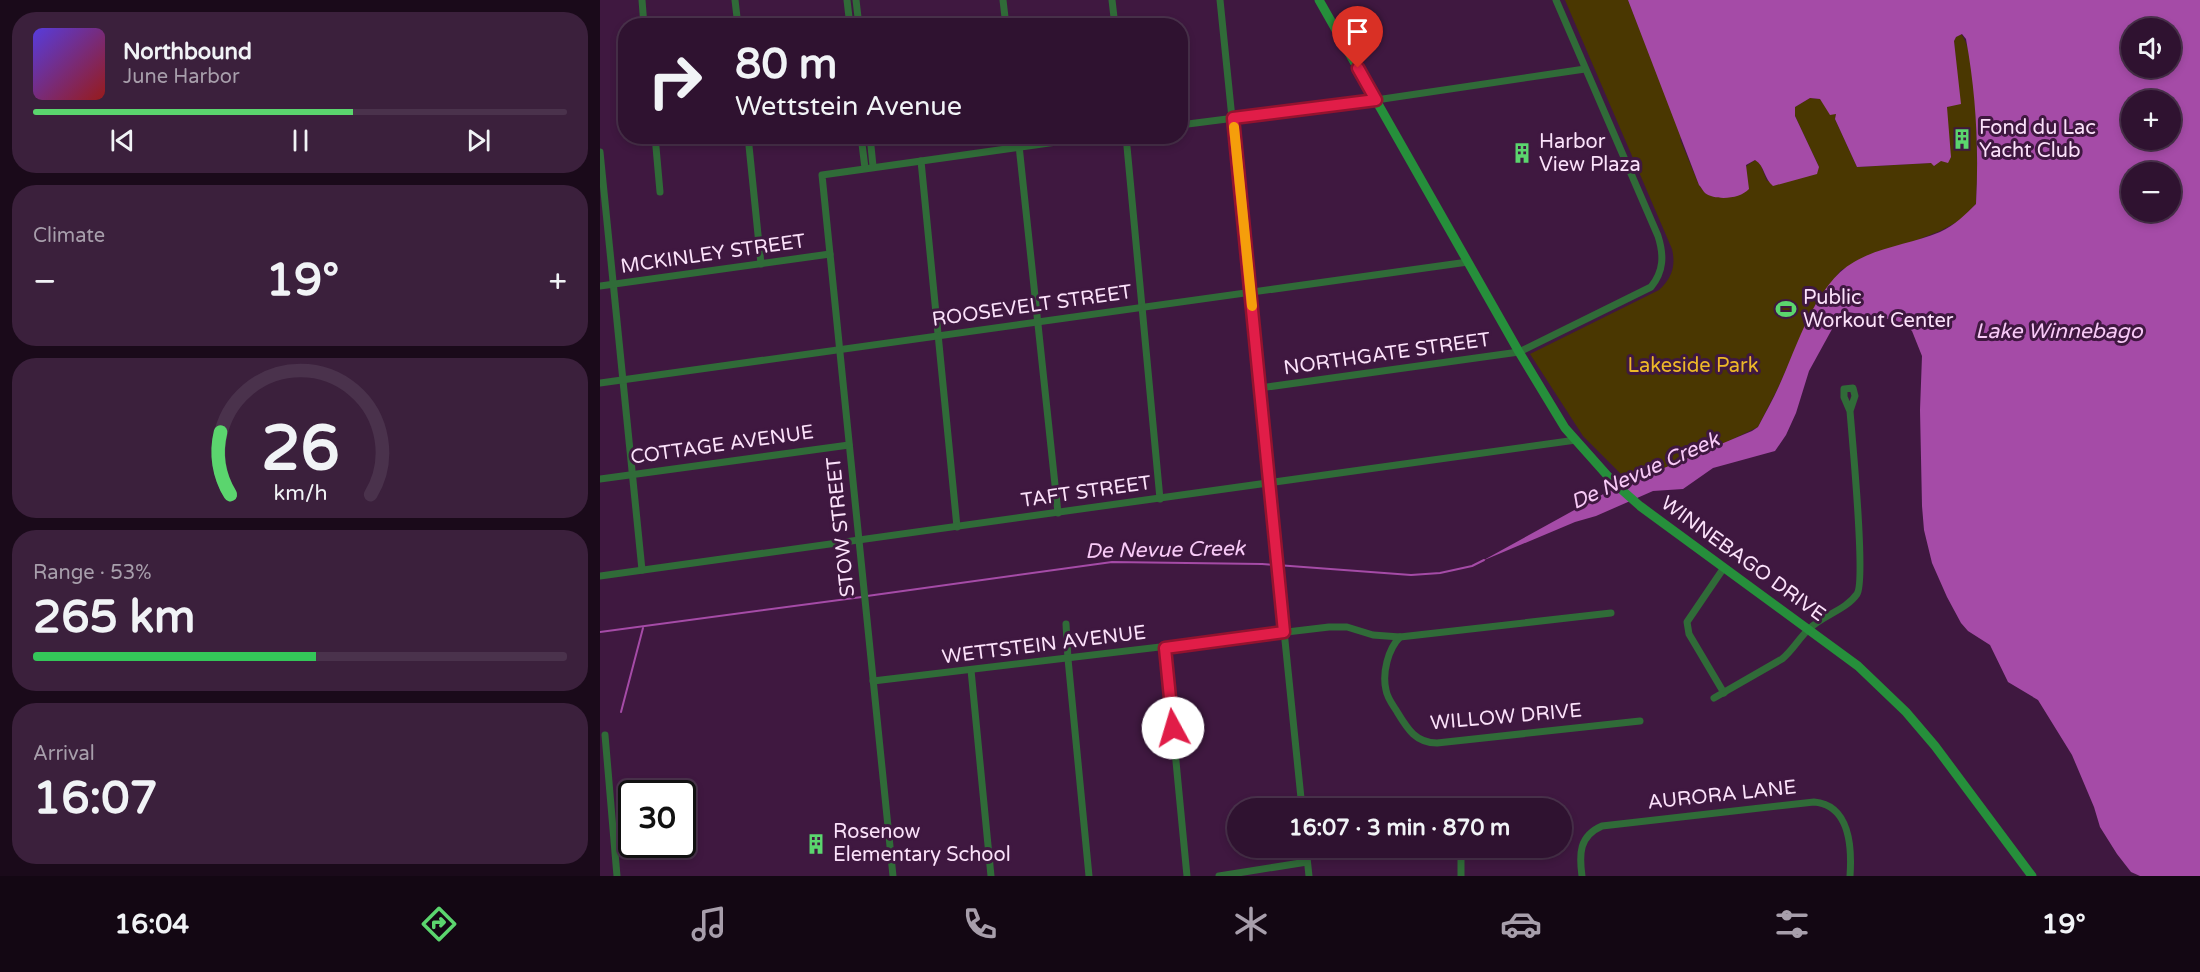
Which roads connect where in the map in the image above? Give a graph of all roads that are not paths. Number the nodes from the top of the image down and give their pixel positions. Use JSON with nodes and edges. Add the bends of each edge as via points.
{"nodes":[{"id":1,"x":642,"y":0,"type":"edge"},
{"id":2,"x":735,"y":0,"type":"edge"},
{"id":3,"x":847,"y":0,"type":"edge"},
{"id":4,"x":856,"y":0,"type":"edge"},
{"id":5,"x":1003,"y":0,"type":"edge"},
{"id":6,"x":1112,"y":0,"type":"edge"},
{"id":7,"x":1220,"y":0,"type":"edge"},
{"id":8,"x":1319,"y":0,"type":"edge"},
{"id":9,"x":1556,"y":0,"type":"edge"},
{"id":10,"x":643,"y":18,"type":"edge"},
{"id":11,"x":737,"y":18,"type":"edge"},
{"id":12,"x":849,"y":18,"type":"edge"},
{"id":13,"x":858,"y":18,"type":"edge"},
{"id":14,"x":1005,"y":18,"type":"edge"},
{"id":15,"x":1114,"y":18,"type":"edge"},
{"id":16,"x":1585,"y":69,"type":"junction"},
{"id":17,"x":1376,"y":100,"type":"junction"},
{"id":18,"x":1233,"y":118,"type":"junction"},
{"id":19,"x":1188,"y":124,"type":"edge"},
{"id":20,"x":656,"y":144,"type":"edge"},
{"id":21,"x":749,"y":144,"type":"edge"},
{"id":22,"x":862,"y":144,"type":"edge"},
{"id":23,"x":871,"y":144,"type":"edge"},
{"id":24,"x":1019,"y":144,"type":"edge"},
{"id":25,"x":1046,"y":144,"type":"edge"},
{"id":26,"x":1127,"y":144,"type":"edge"},
{"id":27,"x":1019,"y":148,"type":"junction"},
{"id":28,"x":600,"y":152,"type":"edge"},
{"id":29,"x":921,"y":161,"type":"junction"},
{"id":30,"x":873,"y":166,"type":"junction"},
{"id":31,"x":865,"y":168,"type":"junction"},
{"id":32,"x":660,"y":192,"type":"dead end"},
{"id":33,"x":830,"y":254,"type":"junction"},
{"id":34,"x":1468,"y":262,"type":"junction"},
{"id":35,"x":761,"y":264,"type":"junction"},
{"id":36,"x":613,"y":284,"type":"junction"},
{"id":37,"x":600,"y":286,"type":"edge"},
{"id":38,"x":1250,"y":293,"type":"junction"},
{"id":39,"x":1141,"y":308,"type":"junction"},
{"id":40,"x":1037,"y":321,"type":"junction"},
{"id":41,"x":938,"y":336,"type":"junction"},
{"id":42,"x":840,"y":349,"type":"junction"},
{"id":43,"x":1519,"y":352,"type":"junction"},
{"id":44,"x":623,"y":379,"type":"junction"},
{"id":45,"x":600,"y":382,"type":"edge"},
{"id":46,"x":1260,"y":388,"type":"junction"},
{"id":47,"x":1850,"y":411,"type":"dead end"},
{"id":48,"x":1575,"y":440,"type":"junction"},
{"id":49,"x":849,"y":445,"type":"junction"},
{"id":50,"x":633,"y":474,"type":"junction"},
{"id":51,"x":600,"y":479,"type":"edge"},
{"id":52,"x":1269,"y":484,"type":"junction"},
{"id":53,"x":1160,"y":499,"type":"junction"},
{"id":54,"x":1058,"y":513,"type":"junction"},
{"id":55,"x":957,"y":527,"type":"junction"},
{"id":56,"x":859,"y":540,"type":"junction"},
{"id":57,"x":1723,"y":569,"type":"junction"},
{"id":58,"x":642,"y":570,"type":"junction"},
{"id":59,"x":600,"y":576,"type":"edge"},
{"id":60,"x":1611,"y":614,"type":"dead end"},
{"id":61,"x":1066,"y":624,"type":"dead end"},
{"id":62,"x":1809,"y":629,"type":"junction"},
{"id":63,"x":1284,"y":632,"type":"junction"},
{"id":64,"x":1400,"y":637,"type":"junction"},
{"id":65,"x":1165,"y":648,"type":"junction"},
{"id":66,"x":1068,"y":659,"type":"junction"},
{"id":67,"x":971,"y":670,"type":"junction"},
{"id":68,"x":873,"y":681,"type":"junction"},
{"id":69,"x":1724,"y":693,"type":"junction"},
{"id":70,"x":1714,"y":698,"type":"dead end"},
{"id":71,"x":1640,"y":721,"type":"dead end"},
{"id":72,"x":605,"y":735,"type":"dead end"},
{"id":73,"x":1301,"y":798,"type":"edge"},
{"id":74,"x":1307,"y":858,"type":"edge"},
{"id":75,"x":1461,"y":858,"type":"edge"},
{"id":76,"x":1307,"y":862,"type":"junction"},
{"id":77,"x":617,"y":876,"type":"edge"},
{"id":78,"x":893,"y":876,"type":"edge"},
{"id":79,"x":991,"y":876,"type":"edge"},
{"id":80,"x":1089,"y":876,"type":"edge"},
{"id":81,"x":1187,"y":876,"type":"edge"},
{"id":82,"x":1219,"y":876,"type":"edge"},
{"id":83,"x":1309,"y":876,"type":"edge"},
{"id":84,"x":1461,"y":876,"type":"edge"},
{"id":85,"x":1582,"y":876,"type":"edge"},
{"id":86,"x":1850,"y":876,"type":"edge"},
{"id":87,"x":2032,"y":876,"type":"edge"}],
"edges":[{"from":1,"to":10,"type":"street"},
{"from":2,"to":11,"type":"street"},
{"from":3,"to":12,"type":"street"},
{"from":4,"to":13,"type":"street"},
{"from":5,"to":14,"type":"street"},
{"from":6,"to":15,"type":"street"},
{"from":7,"to":18,"type":"street"},
{"from":8,"to":17,"type":"main road","name":"WINNEBAGO DRIVE"},
{"from":9,"to":16,"type":"street","name":"NORTHGATE STREET"},
{"from":16,"to":17,"type":"street"},
{"from":16,"to":43,"type":"street","name":"NORTHGATE STREET","via":[[1658,236],[1661,268],[1651,287]]},
{"from":17,"to":18,"type":"street"},
{"from":17,"to":34,"type":"main road","name":"WINNEBAGO DRIVE"},
{"from":18,"to":19,"type":"street"},
{"from":18,"to":38,"type":"street"},
{"from":20,"to":32,"type":"street"},
{"from":21,"to":35,"type":"street"},
{"from":22,"to":31,"type":"street"},
{"from":23,"to":30,"type":"street"},
{"from":24,"to":27,"type":"street"},
{"from":25,"to":27,"type":"street"},
{"from":26,"to":39,"type":"street"},
{"from":27,"to":29,"type":"street"},
{"from":27,"to":40,"type":"street"},
{"from":28,"to":36,"type":"street"},
{"from":29,"to":30,"type":"street"},
{"from":29,"to":41,"type":"street"},
{"from":30,"to":31,"type":"street"},
{"from":31,"to":33,"type":"street","name":"STOW STREET","via":[[822,175]]},
{"from":33,"to":35,"type":"street","name":"MCKINLEY STREET"},
{"from":33,"to":42,"type":"street","name":"STOW STREET"},
{"from":34,"to":38,"type":"street","name":"ROOSEVELT STREET"},
{"from":34,"to":43,"type":"main road","name":"WINNEBAGO DRIVE"},
{"from":35,"to":36,"type":"street","name":"MCKINLEY STREET"},
{"from":36,"to":37,"type":"street","name":"MCKINLEY STREET"},
{"from":36,"to":44,"type":"street"},
{"from":38,"to":39,"type":"street","name":"ROOSEVELT STREET"},
{"from":38,"to":46,"type":"street"},
{"from":39,"to":40,"type":"street","name":"ROOSEVELT STREET"},
{"from":39,"to":53,"type":"street"},
{"from":40,"to":41,"type":"street","name":"ROOSEVELT STREET"},
{"from":40,"to":54,"type":"street"},
{"from":41,"to":42,"type":"street","name":"ROOSEVELT STREET"},
{"from":41,"to":55,"type":"street"},
{"from":42,"to":44,"type":"street","name":"ROOSEVELT STREET"},
{"from":42,"to":49,"type":"street","name":"STOW STREET"},
{"from":43,"to":46,"type":"street","name":"NORTHGATE STREET"},
{"from":43,"to":48,"type":"main road","name":"WINNEBAGO DRIVE"},
{"from":44,"to":45,"type":"street","name":"ROOSEVELT STREET"},
{"from":44,"to":50,"type":"street"},
{"from":46,"to":52,"type":"street"},
{"from":47,"to":62,"type":"street","via":[[1861,585],[1850,601]]},
{"from":48,"to":52,"type":"street","name":"TAFT STREET"},
{"from":48,"to":57,"type":"main road","name":"WINNEBAGO DRIVE","via":[[1640,506]]},
{"from":49,"to":50,"type":"street","name":"COTTAGE AVENUE"},
{"from":49,"to":56,"type":"street","name":"STOW STREET"},
{"from":50,"to":51,"type":"street","name":"COTTAGE AVENUE"},
{"from":50,"to":58,"type":"street"},
{"from":52,"to":53,"type":"street","name":"TAFT STREET"},
{"from":52,"to":63,"type":"street"},
{"from":53,"to":54,"type":"street","name":"TAFT STREET"},
{"from":54,"to":55,"type":"street","name":"TAFT STREET"},
{"from":55,"to":56,"type":"street","name":"TAFT STREET"},
{"from":56,"to":58,"type":"street","name":"TAFT STREET"},
{"from":56,"to":68,"type":"street","name":"STOW STREET"},
{"from":57,"to":62,"type":"main road","name":"WINNEBAGO DRIVE"},
{"from":57,"to":69,"type":"street","via":[[1687,622],[1689,634]]},
{"from":58,"to":59,"type":"street","name":"TAFT STREET"},
{"from":60,"to":64,"type":"street","name":"WETTSTEIN AVENUE"},
{"from":61,"to":66,"type":"street"},
{"from":62,"to":69,"type":"street","via":[[1792,652]]},
{"from":62,"to":87,"type":"main road","name":"WINNEBAGO DRIVE","via":[[1874,680],[1921,728]]},
{"from":63,"to":64,"type":"street","name":"WETTSTEIN AVENUE","via":[[1339,627]]},
{"from":63,"to":65,"type":"street","name":"WETTSTEIN AVENUE"},
{"from":63,"to":73,"type":"street"},
{"from":64,"to":71,"type":"street","name":"WILLOW DRIVE","via":[[1389,652],[1386,691],[1407,729],[1423,741],[1435,743]]},
{"from":65,"to":66,"type":"street","name":"WETTSTEIN AVENUE"},
{"from":65,"to":81,"type":"street"},
{"from":66,"to":67,"type":"street","name":"WETTSTEIN AVENUE"},
{"from":66,"to":80,"type":"street"},
{"from":67,"to":68,"type":"street","name":"WETTSTEIN AVENUE"},
{"from":67,"to":79,"type":"street"},
{"from":68,"to":78,"type":"street","name":"STOW STREET"},
{"from":69,"to":70,"type":"street"},
{"from":72,"to":77,"type":"street"},
{"from":74,"to":76,"type":"street"},
{"from":75,"to":84,"type":"street"},
{"from":76,"to":82,"type":"street"},
{"from":76,"to":83,"type":"street"},
{"from":85,"to":86,"type":"street","name":"AURORA LANE","via":[[1582,843],[1602,826],[1814,802],[1833,808],[1844,821]]}]}
